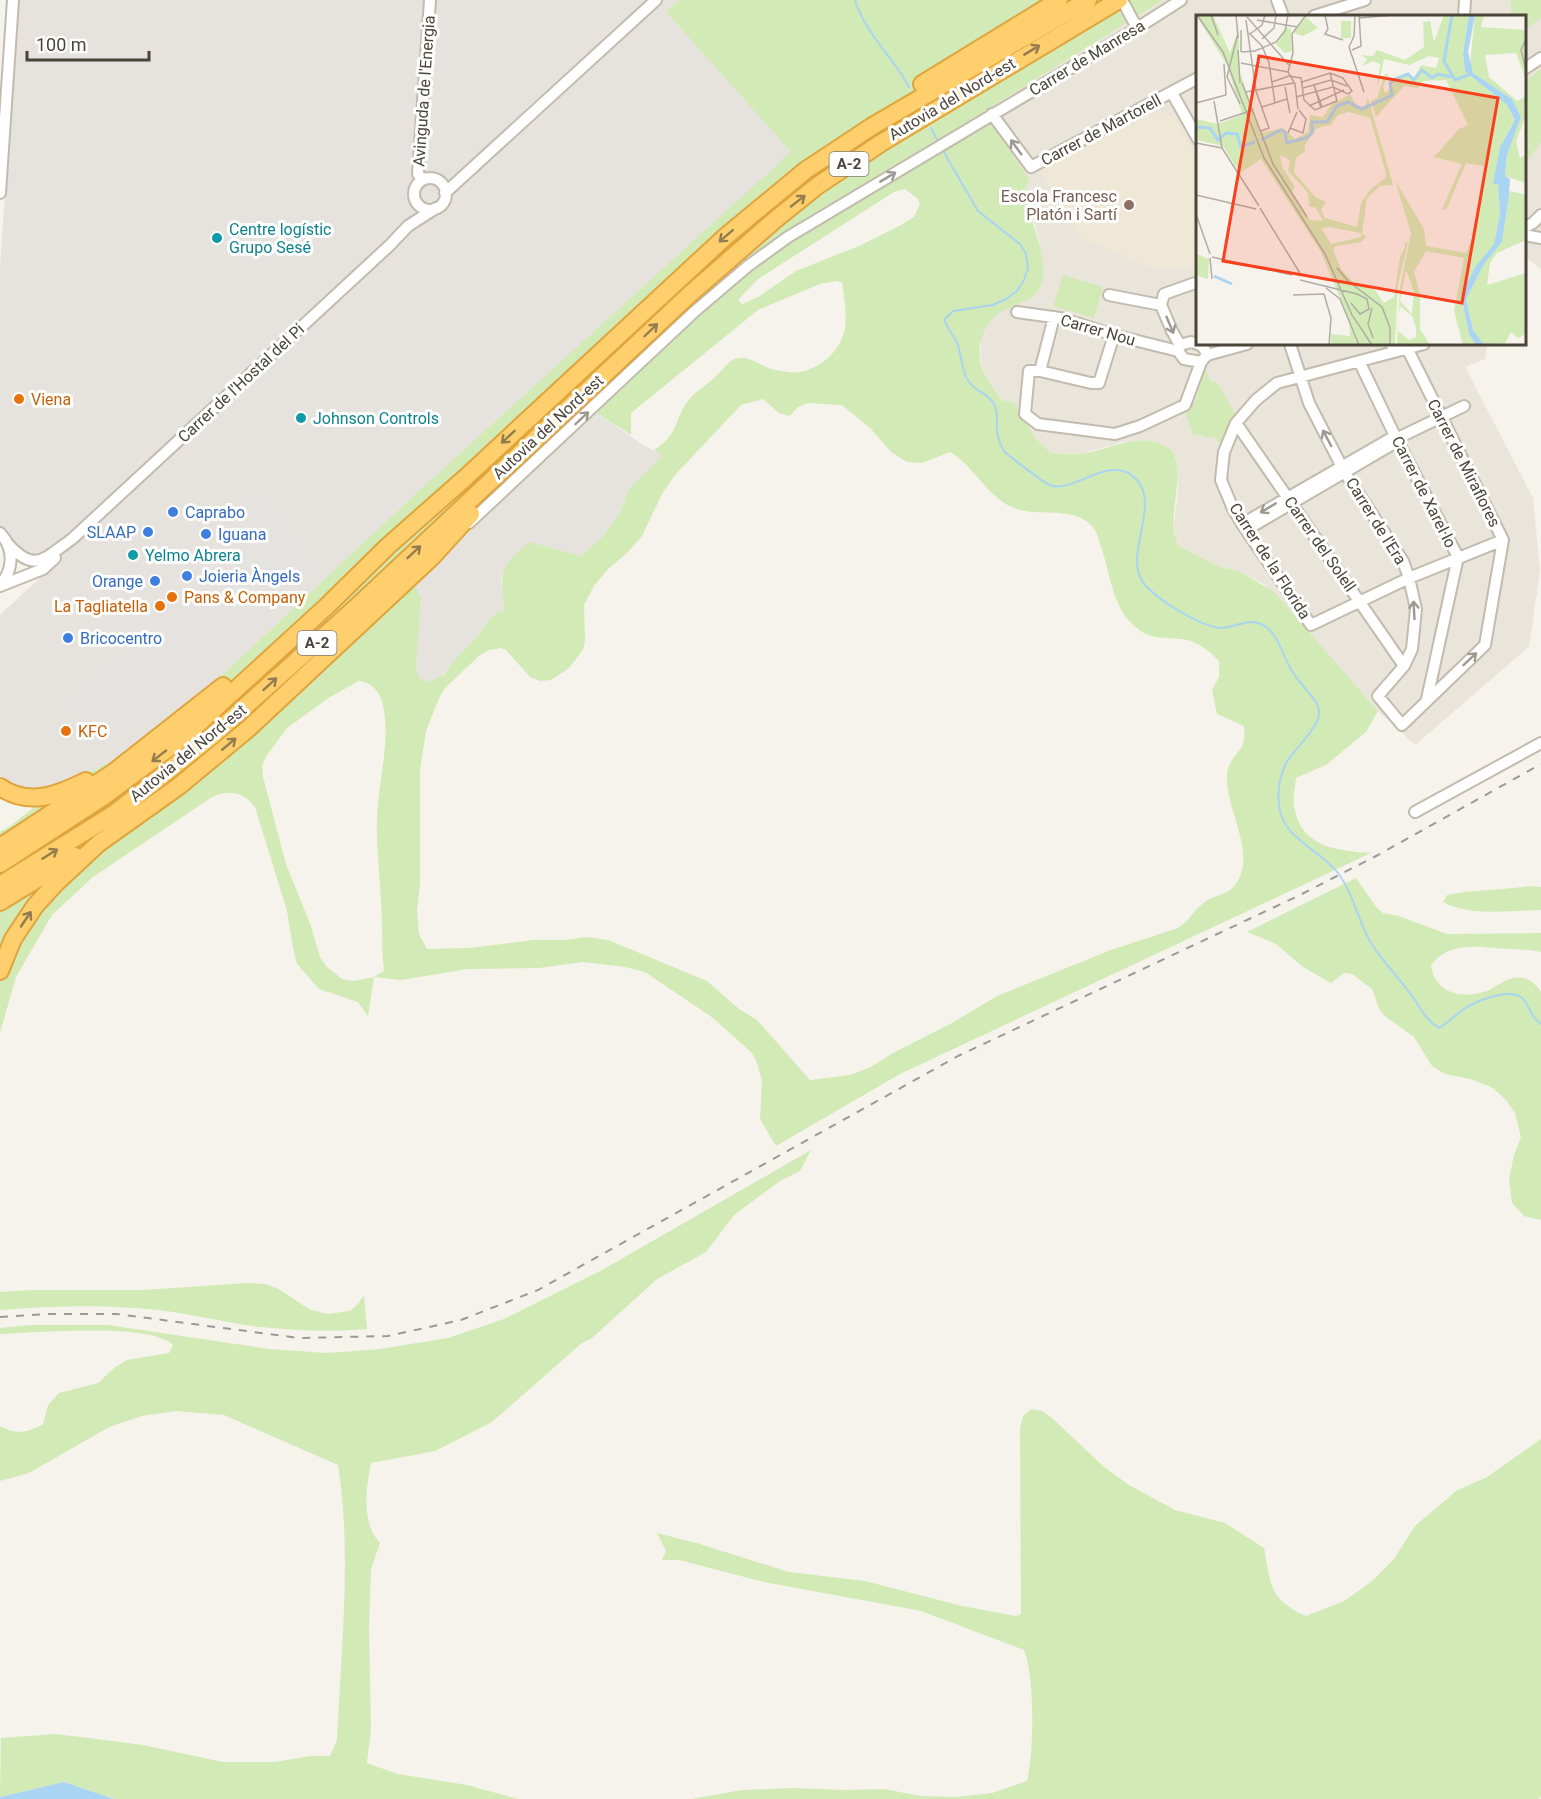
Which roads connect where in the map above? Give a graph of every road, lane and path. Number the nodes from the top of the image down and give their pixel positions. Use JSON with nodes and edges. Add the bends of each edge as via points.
{"nodes":[{"id":1,"x":13,"y":0,"type":"edge"},
{"id":2,"x":430,"y":0,"type":"edge"},
{"id":3,"x":656,"y":0,"type":"edge"},
{"id":4,"x":1059,"y":0,"type":"edge"},
{"id":5,"x":1088,"y":0,"type":"edge"},
{"id":6,"x":1120,"y":0,"type":"edge"},
{"id":7,"x":1181,"y":0,"type":"edge"},
{"id":8,"x":1277,"y":0,"type":"edge"},
{"id":9,"x":1365,"y":0,"type":"edge"},
{"id":10,"x":1465,"y":0,"type":"edge"},
{"id":11,"x":1283,"y":15,"type":"edge"},
{"id":12,"x":1317,"y":15,"type":"edge"},
{"id":13,"x":1464,"y":15,"type":"edge"},
{"id":14,"x":1136,"y":26,"type":"junction"},
{"id":15,"x":1541,"y":58,"type":"edge"},
{"id":16,"x":1526,"y":68,"type":"edge"},
{"id":17,"x":1196,"y":79,"type":"edge"},
{"id":18,"x":1172,"y":93,"type":"junction"},
{"id":19,"x":992,"y":114,"type":"junction"},
{"id":20,"x":1196,"y":137,"type":"edge"},
{"id":21,"x":821,"y":159,"type":"junction"},
{"id":22,"x":423,"y":179,"type":"junction"},
{"id":23,"x":0,"y":193,"type":"edge"},
{"id":24,"x":445,"y":193,"type":"junction"},
{"id":25,"x":416,"y":202,"type":"junction"},
{"id":26,"x":436,"y":208,"type":"junction"},
{"id":27,"x":1540,"y":215,"type":"edge"},
{"id":28,"x":408,"y":226,"type":"junction"},
{"id":29,"x":1526,"y":226,"type":"edge"},
{"id":30,"x":1541,"y":230,"type":"edge"},
{"id":31,"x":1526,"y":235,"type":"edge"},
{"id":32,"x":1541,"y":238,"type":"edge"},
{"id":33,"x":1196,"y":282,"type":"edge"},
{"id":34,"x":1109,"y":295,"type":"dead end"},
{"id":35,"x":1163,"y":299,"type":"junction"},
{"id":36,"x":1017,"y":312,"type":"dead end"},
{"id":37,"x":1054,"y":317,"type":"junction"},
{"id":38,"x":1114,"y":335,"type":"junction"},
{"id":39,"x":1196,"y":343,"type":"edge"},
{"id":40,"x":1201,"y":345,"type":"edge"},
{"id":41,"x":1244,"y":345,"type":"edge"},
{"id":42,"x":1290,"y":345,"type":"edge"},
{"id":43,"x":1380,"y":345,"type":"edge"},
{"id":44,"x":1404,"y":346,"type":"edge"},
{"id":45,"x":1179,"y":348,"type":"junction"},
{"id":46,"x":1204,"y":359,"type":"junction"},
{"id":47,"x":1359,"y":361,"type":"junction"},
{"id":48,"x":609,"y":370,"type":"junction"},
{"id":49,"x":1040,"y":371,"type":"junction"},
{"id":50,"x":1300,"y":377,"type":"junction"},
{"id":51,"x":1464,"y":406,"type":"dead end"},
{"id":52,"x":1441,"y":417,"type":"junction"},
{"id":53,"x":1236,"y":423,"type":"junction"},
{"id":54,"x":1398,"y":438,"type":"junction"},
{"id":55,"x":1344,"y":469,"type":"junction"},
{"id":56,"x":1289,"y":500,"type":"junction"},
{"id":57,"x":1244,"y":527,"type":"junction"},
{"id":58,"x":0,"y":533,"type":"edge"},
{"id":59,"x":72,"y":539,"type":"junction"},
{"id":60,"x":1503,"y":540,"type":"junction"},
{"id":61,"x":8,"y":544,"type":"junction"},
{"id":62,"x":388,"y":546,"type":"junction"},
{"id":63,"x":1458,"y":557,"type":"junction"},
{"id":64,"x":431,"y":558,"type":"junction"},
{"id":65,"x":1409,"y":578,"type":"junction"},
{"id":66,"x":0,"y":585,"type":"edge"},
{"id":67,"x":1359,"y":601,"type":"junction"},
{"id":68,"x":1404,"y":666,"type":"junction"},
{"id":69,"x":1427,"y":699,"type":"junction"},
{"id":70,"x":1402,"y":724,"type":"joint"},
{"id":71,"x":1541,"y":742,"type":"edge"},
{"id":72,"x":140,"y":752,"type":"junction"},
{"id":73,"x":0,"y":787,"type":"edge"},
{"id":74,"x":1415,"y":812,"type":"dead end"},
{"id":75,"x":99,"y":843,"type":"junction"},
{"id":76,"x":0,"y":847,"type":"edge"},
{"id":77,"x":0,"y":864,"type":"edge"},
{"id":78,"x":0,"y":885,"type":"edge"},
{"id":79,"x":0,"y":902,"type":"edge"},
{"id":80,"x":0,"y":971,"type":"edge"}],
"edges":[{"from":1,"to":23,"type":"street"},
{"from":2,"to":22,"type":"street","name":"Avinguda de l'Energia","via":[[418,174]]},
{"from":3,"to":24,"type":"street"},
{"from":4,"to":21,"type":"highway","via":[[868,119]]},
{"from":5,"to":21,"type":"highway","name":"Autovia del Nord-est","number":"A-2"},
{"from":6,"to":14,"type":"street"},
{"from":48,"to":6,"type":"highway","name":"Autovia del Nord-est","number":"A-2","one_way":true,"via":[[690,294],[817,186],[889,138]]},
{"from":7,"to":14,"type":"street","name":"Carrer de Manresa"},
{"from":8,"to":11,"type":"street"},
{"from":9,"to":12,"type":"street"},
{"from":10,"to":13,"type":"street"},
{"from":14,"to":19,"type":"street","name":"Carrer de Manresa"},
{"from":15,"to":16,"type":"street"},
{"from":17,"to":18,"type":"street","name":"Carrer de Martorell"},
{"from":18,"to":19,"type":"street","name":"Carrer de Martorell","one_way":true,"via":[[1031,167]]},
{"from":18,"to":20,"type":"street"},
{"from":64,"to":19,"type":"street","name":"Carrer de Manresa","one_way":true,"via":[[748,266],[788,237]]},
{"from":21,"to":62,"type":"highway","name":"Autovia del Nord-est","number":"A-2","one_way":true,"via":[[724,237]]},
{"from":22,"to":24,"type":"street","via":[[437,180]]},
{"from":22,"to":25,"type":"street","via":[[414,192]]},
{"from":24,"to":26,"type":"street"},
{"from":25,"to":26,"type":"street","via":[[423,208]]},
{"from":25,"to":28,"type":"street","name":"Carrer de l'Hostal del Pi"},
{"from":26,"to":28,"type":"street","name":"Carrer de l'Hostal del Pi"},
{"from":27,"to":29,"type":"street"},
{"from":27,"to":30,"type":"street"},
{"from":28,"to":59,"type":"street","name":"Carrer de l'Hostal del Pi"},
{"from":31,"to":32,"type":"street"},
{"from":33,"to":35,"type":"street"},
{"from":34,"to":35,"type":"street"},
{"from":35,"to":45,"type":"street","one_way":true},
{"from":36,"to":37,"type":"street","name":"Carrer Nou"},
{"from":37,"to":38,"type":"street","name":"Carrer Nou"},
{"from":37,"to":49,"type":"street"},
{"from":38,"to":45,"type":"street","name":"Carrer Nou"},
{"from":38,"to":49,"type":"street","via":[[1099,383]]},
{"from":39,"to":45,"type":"street"},
{"from":40,"to":46,"type":"street","via":[[1206,349]]},
{"from":41,"to":46,"type":"street"},
{"from":42,"to":50,"type":"street","name":"Carrer de l'Era"},
{"from":43,"to":44,"type":"street","via":[[1381,350]]},
{"from":44,"to":47,"type":"street","name":"Carrer de la Florida"},
{"from":44,"to":52,"type":"street","name":"Carrer de Miraflores"},
{"from":45,"to":46,"type":"street","via":[[1184,359]]},
{"from":46,"to":49,"type":"street","via":[[1185,405],[1115,434],[1038,424],[1024,414],[1029,371]]},
{"from":47,"to":50,"type":"street","name":"Carrer de la Florida"},
{"from":47,"to":54,"type":"street","name":"Carrer de Xarel·lo"},
{"from":48,"to":64,"type":"highway","via":[[538,450],[500,484]]},
{"from":78,"to":48,"type":"highway","name":"Autovia del Nord-est","number":"A-2","one_way":true,"via":[[115,813],[212,736]]},
{"from":50,"to":53,"type":"street","name":"Carrer de la Florida","via":[[1277,383]]},
{"from":55,"to":50,"type":"street","name":"Carrer de l'Era","one_way":true,"via":[[1309,404]]},
{"from":51,"to":52,"type":"street"},
{"from":52,"to":54,"type":"street"},
{"from":52,"to":60,"type":"street","name":"Carrer de Miraflores"},
{"from":53,"to":56,"type":"street","name":"Carrer del Solell"},
{"from":53,"to":57,"type":"street","name":"Carrer de la Florida","via":[[1224,452],[1221,480]]},
{"from":54,"to":55,"type":"street"},
{"from":54,"to":63,"type":"street","name":"Carrer de Xarel·lo"},
{"from":55,"to":56,"type":"street"},
{"from":55,"to":65,"type":"street","name":"Carrer de l'Era","via":[[1403,561]]},
{"from":56,"to":57,"type":"street"},
{"from":56,"to":67,"type":"street","name":"Carrer del Solell"},
{"from":57,"to":67,"type":"street","name":"Carrer de la Florida","via":[[1311,625]]},
{"from":58,"to":61,"type":"street","name":"Carrer de l'Hostal del Pi"},
{"from":59,"to":61,"type":"street","name":"Carrer de l'Hostal del Pi","via":[[43,560],[31,561],[19,557]]},
{"from":59,"to":66,"type":"street","name":"Carrer de l'Hostal del Pi","via":[[43,569]]},
{"from":60,"to":63,"type":"street"},
{"from":69,"to":60,"type":"street","name":"Carrer de Miraflores","one_way":true,"via":[[1485,645]]},
{"from":61,"to":66,"type":"street","via":[[10,567]]},
{"from":62,"to":72,"type":"highway","via":[[362,561],[197,709]]},
{"from":62,"to":77,"type":"highway","name":"Autovia del Nord-est","number":"A-2","one_way":true,"via":[[185,736],[103,797]]},
{"from":63,"to":65,"type":"street"},
{"from":63,"to":69,"type":"street","name":"Carrer de Xarel·lo"},
{"from":75,"to":64,"type":"highway","one_way":true,"via":[[179,786],[249,728]]},
{"from":65,"to":67,"type":"street"},
{"from":68,"to":65,"type":"street","name":"Carrer de l'Era","one_way":true,"via":[[1412,649],[1416,609]]},
{"from":67,"to":68,"type":"street","name":"Carrer del Solell"},
{"from":68,"to":70,"type":"street","name":"Carrer de l'Era","via":[[1378,696]]},
{"from":69,"to":70,"type":"street","name":"Carrer de Miraflores"},
{"from":71,"to":74,"type":"street"},
{"from":72,"to":73,"type":"highway","via":[[52,796],[26,798]]},
{"from":72,"to":76,"type":"highway"},
{"from":75,"to":79,"type":"highway"},
{"from":80,"to":75,"type":"highway","one_way":true,"via":[[13,939],[35,906]]}]}
